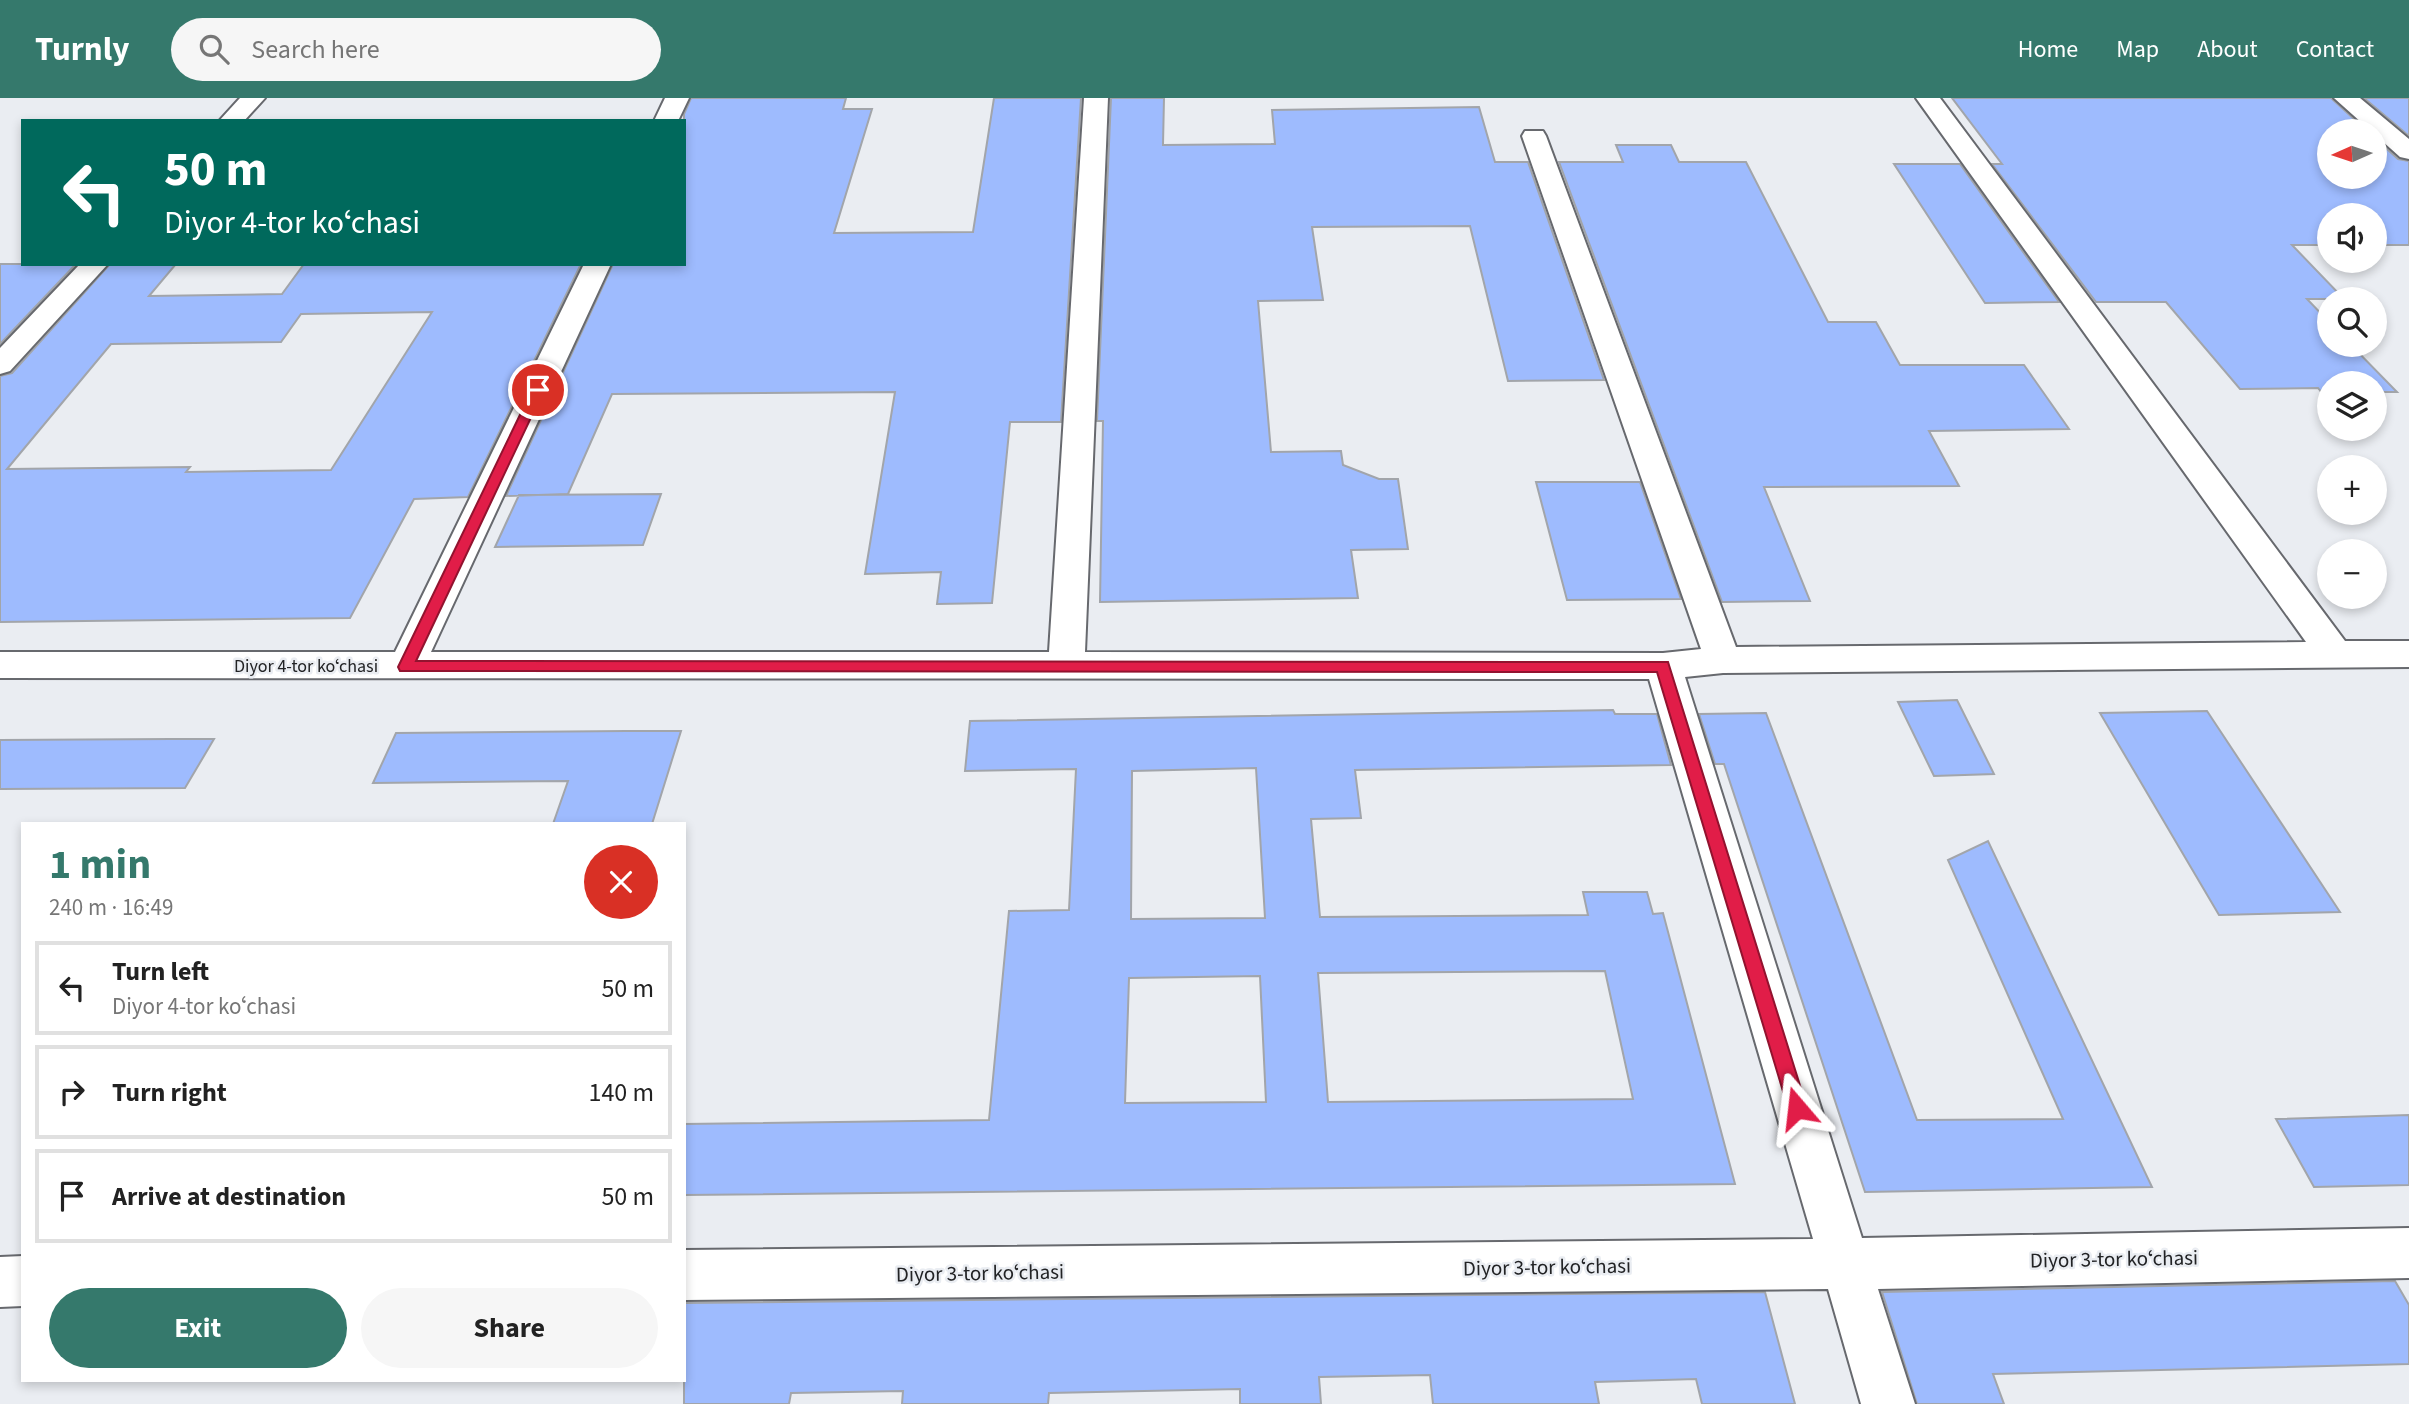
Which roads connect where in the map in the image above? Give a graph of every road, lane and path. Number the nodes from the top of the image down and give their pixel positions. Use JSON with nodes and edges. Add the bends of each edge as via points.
{"nodes":[{"id":1,"x":253,"y":98,"type":"edge"},
{"id":2,"x":677,"y":98,"type":"edge"},
{"id":3,"x":1096,"y":98,"type":"edge"},
{"id":4,"x":1928,"y":98,"type":"edge"},
{"id":5,"x":2346,"y":98,"type":"edge"},
{"id":6,"x":233,"y":119,"type":"edge"},
{"id":7,"x":667,"y":119,"type":"edge"},
{"id":8,"x":1534,"y":136,"type":"dead end"},
{"id":9,"x":2409,"y":152,"type":"edge"},
{"id":10,"x":93,"y":266,"type":"edge"},
{"id":11,"x":597,"y":266,"type":"edge"},
{"id":12,"x":0,"y":365,"type":"edge"},
{"id":13,"x":2409,"y":654,"type":"edge"},
{"id":14,"x":2335,"y":655,"type":"junction"},
{"id":15,"x":1723,"y":660,"type":"junction"},
{"id":16,"x":0,"y":665,"type":"edge"},
{"id":17,"x":1663,"y":666,"type":"junction"},
{"id":18,"x":406,"y":667,"type":"junction"},
{"id":19,"x":1066,"y":668,"type":"junction"},
{"id":20,"x":2409,"y":1252,"type":"edge"},
{"id":21,"x":1845,"y":1264,"type":"junction"},
{"id":22,"x":686,"y":1275,"type":"edge"},
{"id":23,"x":21,"y":1281,"type":"edge"},
{"id":24,"x":0,"y":1282,"type":"edge"},
{"id":25,"x":1888,"y":1404,"type":"edge"}],
"edges":[{"from":1,"to":6,"type":"street"},
{"from":2,"to":7,"type":"street"},
{"from":3,"to":19,"type":"street"},
{"from":4,"to":14,"type":"street"},
{"from":5,"to":9,"type":"street"},
{"from":8,"to":15,"type":"street"},
{"from":10,"to":12,"type":"street"},
{"from":11,"to":18,"type":"street"},
{"from":13,"to":14,"type":"street","name":"Diyor 4-tor koʻchasi"},
{"from":14,"to":15,"type":"street","name":"Diyor 4-tor koʻchasi"},
{"from":15,"to":17,"type":"street","name":"Diyor 4-tor koʻchasi"},
{"from":16,"to":18,"type":"street","name":"Diyor 4-tor koʻchasi"},
{"from":17,"to":19,"type":"street","name":"Diyor 4-tor koʻchasi"},
{"from":17,"to":21,"type":"street"},
{"from":18,"to":19,"type":"street","name":"Diyor 4-tor koʻchasi"},
{"from":20,"to":21,"type":"street","name":"Diyor 3-tor koʻchasi"},
{"from":21,"to":22,"type":"street","name":"Diyor 3-tor koʻchasi"},
{"from":21,"to":25,"type":"street"},
{"from":23,"to":24,"type":"street"}]}
